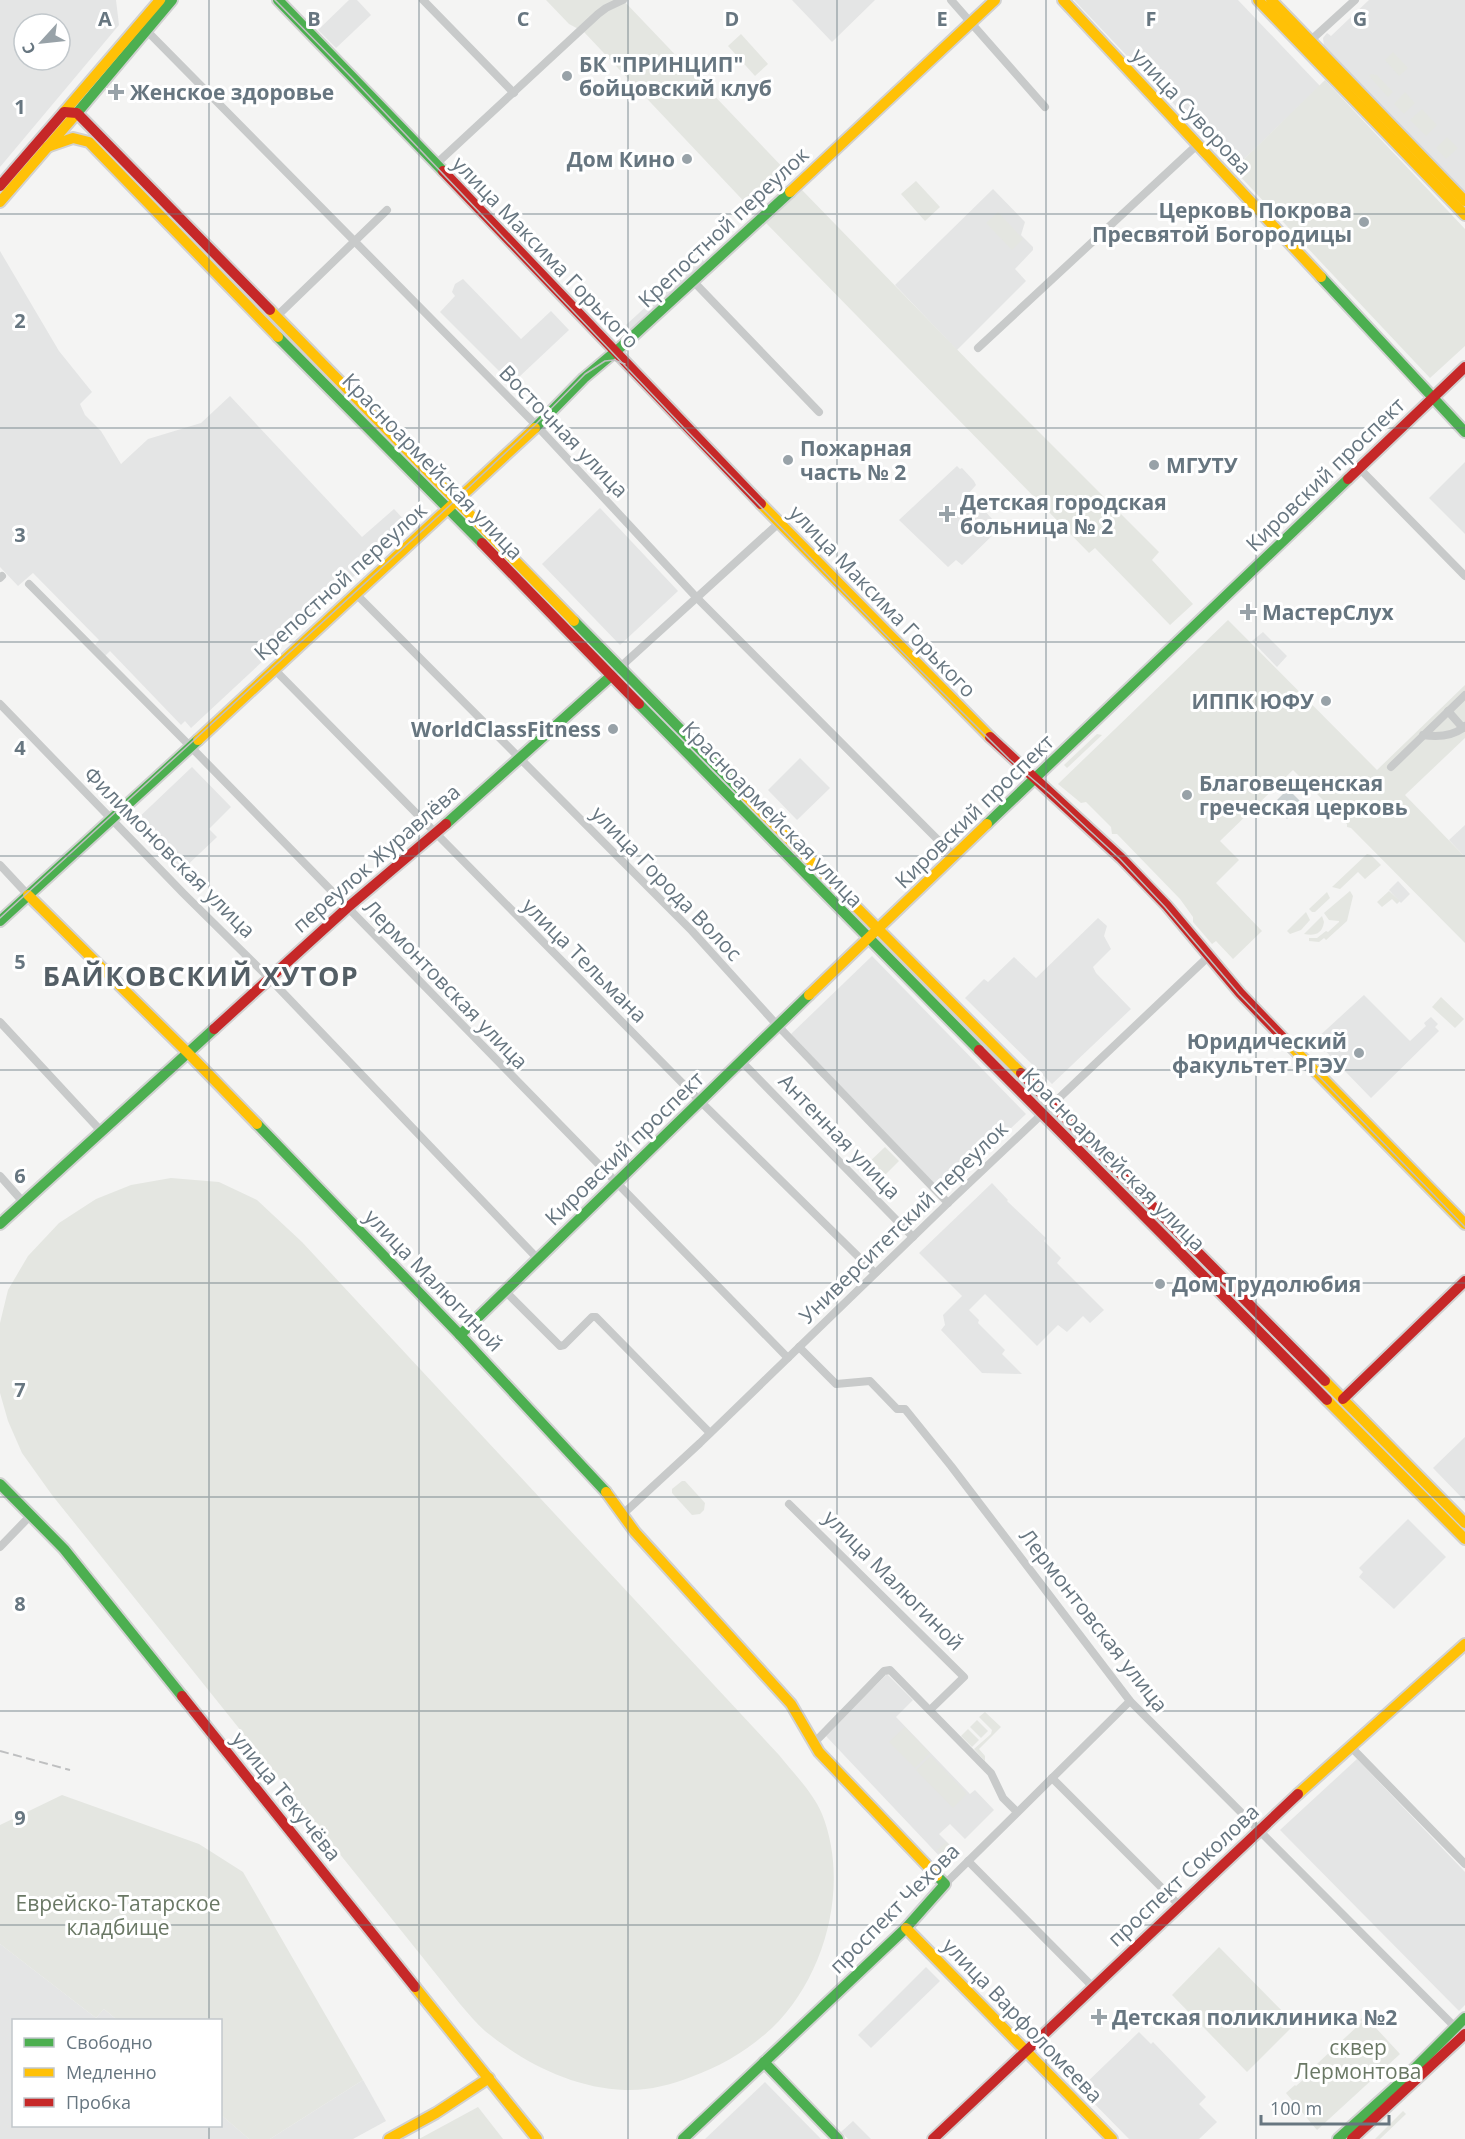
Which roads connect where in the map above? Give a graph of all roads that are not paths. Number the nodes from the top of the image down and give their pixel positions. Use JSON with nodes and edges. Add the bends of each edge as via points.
{"nodes":[{"id":1,"x":160,"y":0,"type":"edge"},
{"id":2,"x":172,"y":0,"type":"edge"},
{"id":3,"x":278,"y":0,"type":"edge"},
{"id":4,"x":423,"y":0,"type":"edge"},
{"id":5,"x":623,"y":0,"type":"edge"},
{"id":6,"x":951,"y":0,"type":"edge"},
{"id":7,"x":995,"y":0,"type":"edge"},
{"id":8,"x":1063,"y":0,"type":"edge"},
{"id":9,"x":1258,"y":0,"type":"edge"},
{"id":10,"x":1271,"y":0,"type":"edge"},
{"id":11,"x":1355,"y":0,"type":"edge"},
{"id":12,"x":971,"y":22,"type":"junction"},
{"id":13,"x":147,"y":31,"type":"junction"},
{"id":14,"x":1310,"y":41,"type":"junction"},
{"id":15,"x":514,"y":93,"type":"junction"},
{"id":16,"x":1045,"y":107,"type":"dead end"},
{"id":17,"x":64,"y":112,"type":"junction"},
{"id":18,"x":77,"y":113,"type":"junction"},
{"id":19,"x":1197,"y":145,"type":"junction"},
{"id":20,"x":48,"y":147,"type":"junction"},
{"id":21,"x":435,"y":165,"type":"junction"},
{"id":22,"x":0,"y":186,"type":"edge"},
{"id":23,"x":1465,"y":201,"type":"edge"},
{"id":24,"x":0,"y":202,"type":"edge"},
{"id":25,"x":387,"y":210,"type":"dead end"},
{"id":26,"x":1465,"y":214,"type":"edge"},
{"id":27,"x":355,"y":242,"type":"junction"},
{"id":28,"x":693,"y":281,"type":"junction"},
{"id":29,"x":276,"y":317,"type":"junction"},
{"id":30,"x":978,"y":348,"type":"dead end"},
{"id":31,"x":615,"y":352,"type":"junction"},
{"id":32,"x":1465,"y":367,"type":"edge"},
{"id":33,"x":1432,"y":399,"type":"junction"},
{"id":34,"x":819,"y":412,"type":"dead end"},
{"id":35,"x":537,"y":426,"type":"junction"},
{"id":36,"x":1465,"y":432,"type":"edge"},
{"id":37,"x":1359,"y":468,"type":"junction"},
{"id":38,"x":453,"y":505,"type":"junction"},
{"id":39,"x":780,"y":522,"type":"junction"},
{"id":40,"x":1465,"y":576,"type":"edge"},
{"id":41,"x":29,"y":584,"type":"dead end"},
{"id":42,"x":356,"y":594,"type":"junction"},
{"id":43,"x":697,"y":598,"type":"junction"},
{"id":44,"x":620,"y":667,"type":"junction"},
{"id":45,"x":273,"y":668,"type":"junction"},
{"id":46,"x":611,"y":675,"type":"junction"},
{"id":47,"x":1465,"y":695,"type":"edge"},
{"id":48,"x":0,"y":704,"type":"edge"},
{"id":49,"x":1448,"y":711,"type":"junction"},
{"id":50,"x":1464,"y":727,"type":"edge"},
{"id":51,"x":1423,"y":735,"type":"junction"},
{"id":52,"x":191,"y":747,"type":"junction"},
{"id":53,"x":519,"y":759,"type":"junction"},
{"id":54,"x":1391,"y":767,"type":"dead end"},
{"id":55,"x":1036,"y":779,"type":"junction"},
{"id":56,"x":111,"y":820,"type":"junction"},
{"id":57,"x":435,"y":834,"type":"junction"},
{"id":58,"x":955,"y":857,"type":"junction"},
{"id":59,"x":0,"y":866,"type":"edge"},
{"id":60,"x":28,"y":895,"type":"junction"},
{"id":61,"x":347,"y":908,"type":"junction"},
{"id":62,"x":0,"y":921,"type":"edge"},
{"id":63,"x":877,"y":930,"type":"junction"},
{"id":64,"x":868,"y":939,"type":"junction"},
{"id":65,"x":1208,"y":957,"type":"junction"},
{"id":66,"x":269,"y":978,"type":"junction"},
{"id":67,"x":0,"y":1022,"type":"edge"},
{"id":68,"x":777,"y":1025,"type":"junction"},
{"id":69,"x":188,"y":1053,"type":"junction"},
{"id":70,"x":741,"y":1061,"type":"junction"},
{"id":71,"x":700,"y":1101,"type":"junction"},
{"id":72,"x":1053,"y":1105,"type":"junction"},
{"id":73,"x":1042,"y":1115,"type":"junction"},
{"id":74,"x":101,"y":1131,"type":"junction"},
{"id":75,"x":0,"y":1176,"type":"edge"},
{"id":76,"x":616,"y":1183,"type":"junction"},
{"id":77,"x":24,"y":1203,"type":"junction"},
{"id":78,"x":948,"y":1203,"type":"junction"},
{"id":79,"x":0,"y":1224,"type":"edge"},
{"id":80,"x":1465,"y":1224,"type":"edge"},
{"id":81,"x":913,"y":1237,"type":"junction"},
{"id":82,"x":538,"y":1259,"type":"junction"},
{"id":83,"x":875,"y":1273,"type":"junction"},
{"id":84,"x":1465,"y":1281,"type":"edge"},
{"id":85,"x":505,"y":1291,"type":"junction"},
{"id":86,"x":460,"y":1335,"type":"junction"},
{"id":87,"x":799,"y":1347,"type":"junction"},
{"id":88,"x":788,"y":1358,"type":"junction"},
{"id":89,"x":1343,"y":1399,"type":"junction"},
{"id":90,"x":710,"y":1433,"type":"junction"},
{"id":91,"x":0,"y":1484,"type":"edge"},
{"id":92,"x":789,"y":1504,"type":"dead end"},
{"id":93,"x":623,"y":1514,"type":"junction"},
{"id":94,"x":31,"y":1515,"type":"junction"},
{"id":95,"x":1465,"y":1523,"type":"edge"},
{"id":96,"x":1465,"y":1539,"type":"edge"},
{"id":97,"x":0,"y":1546,"type":"edge"},
{"id":98,"x":1465,"y":1644,"type":"edge"},
{"id":99,"x":1130,"y":1701,"type":"junction"},
{"id":100,"x":930,"y":1710,"type":"junction"},
{"id":101,"x":814,"y":1743,"type":"junction"},
{"id":102,"x":1350,"y":1746,"type":"junction"},
{"id":103,"x":1052,"y":1778,"type":"junction"},
{"id":104,"x":1017,"y":1812,"type":"junction"},
{"id":105,"x":1258,"y":1831,"type":"junction"},
{"id":106,"x":968,"y":1861,"type":"junction"},
{"id":107,"x":1465,"y":1864,"type":"edge"},
{"id":108,"x":945,"y":1884,"type":"junction"},
{"id":109,"x":1179,"y":1905,"type":"junction"},
{"id":110,"x":906,"y":1928,"type":"junction"},
{"id":111,"x":1093,"y":1987,"type":"junction"},
{"id":112,"x":1465,"y":2018,"type":"edge"},
{"id":113,"x":1462,"y":2033,"type":"edge"},
{"id":114,"x":1024,"y":2051,"type":"junction"},
{"id":115,"x":764,"y":2062,"type":"junction"},
{"id":116,"x":489,"y":2078,"type":"junction"},
{"id":117,"x":389,"y":2139,"type":"edge"},
{"id":118,"x":537,"y":2139,"type":"edge"},
{"id":119,"x":683,"y":2139,"type":"edge"},
{"id":120,"x":838,"y":2139,"type":"edge"},
{"id":121,"x":933,"y":2139,"type":"edge"},
{"id":122,"x":1112,"y":2139,"type":"edge"},
{"id":123,"x":1338,"y":2139,"type":"edge"},
{"id":124,"x":1352,"y":2139,"type":"edge"}],
"edges":[{"from":1,"to":17,"type":"main road"},
{"from":2,"to":13,"type":"main road"},
{"from":3,"to":21,"type":"main road","name":"улица Максима Горького"},
{"from":4,"to":15,"type":"street"},
{"from":5,"to":15,"type":"street","via":[[598,14]]},
{"from":6,"to":12,"type":"street"},
{"from":7,"to":12,"type":"main road","name":"Крепостной переулок"},
{"from":8,"to":19,"type":"main road","name":"улица Суворова"},
{"from":9,"to":26,"type":"main road"},
{"from":10,"to":14,"type":"main road"},
{"from":11,"to":14,"type":"street"},
{"from":12,"to":16,"type":"street"},
{"from":12,"to":28,"type":"main road","name":"Крепостной переулок"},
{"from":13,"to":18,"type":"main road"},
{"from":13,"to":27,"type":"street","name":"Восточная улица"},
{"from":14,"to":23,"type":"main road"},
{"from":15,"to":21,"type":"street"},
{"from":17,"to":18,"type":"main road"},
{"from":17,"to":22,"type":"main road"},
{"from":18,"to":20,"type":"main road"},
{"from":18,"to":29,"type":"main road","name":"Красноармейская улица"},
{"from":19,"to":30,"type":"street"},
{"from":19,"to":33,"type":"main road","name":"улица Суворова"},
{"from":20,"to":24,"type":"main road"},
{"from":20,"to":38,"type":"main road","name":"Красноармейская улица","via":[[77,136],[88,141],[267,326]]},
{"from":21,"to":31,"type":"main road","name":"улица Максима Горького"},
{"from":25,"to":27,"type":"street"},
{"from":27,"to":29,"type":"street"},
{"from":27,"to":35,"type":"street","name":"Восточная улица"},
{"from":28,"to":31,"type":"main road","name":"Крепостной переулок"},
{"from":28,"to":34,"type":"street"},
{"from":29,"to":38,"type":"main road","name":"Красноармейская улица"},
{"from":31,"to":35,"type":"main road","name":"Крепостной переулок"},
{"from":31,"to":39,"type":"main road","name":"улица Максима Горького"},
{"from":32,"to":33,"type":"main road","name":"Кировский проспект"},
{"from":33,"to":36,"type":"main road","name":"улица Суворова"},
{"from":33,"to":37,"type":"main road","name":"Кировский проспект"},
{"from":35,"to":38,"type":"main road","name":"Крепостной переулок"},
{"from":35,"to":43,"type":"street","name":"Восточная улица"},
{"from":37,"to":40,"type":"street"},
{"from":37,"to":55,"type":"main road","name":"Кировский проспект"},
{"from":38,"to":42,"type":"main road","name":"Крепостной переулок"},
{"from":38,"to":44,"type":"main road","name":"Красноармейская улица"},
{"from":38,"to":46,"type":"main road","name":"Красноармейская улица"},
{"from":39,"to":43,"type":"street","name":"переулок Журавлёва"},
{"from":39,"to":55,"type":"main road","name":"улица Максима Горького","via":[[1001,749]]},
{"from":41,"to":52,"type":"street","name":"Лермонтовская улица"},
{"from":42,"to":45,"type":"main road","name":"Крепостной переулок"},
{"from":42,"to":53,"type":"street","name":"улица Города Волос"},
{"from":43,"to":44,"type":"street","name":"переулок Журавлёва"},
{"from":43,"to":58,"type":"street","name":"Восточная улица"},
{"from":44,"to":46,"type":"street","name":"переулок Журавлёва"},
{"from":44,"to":63,"type":"main road","name":"Красноармейская улица"},
{"from":45,"to":52,"type":"main road","name":"Крепостной переулок"},
{"from":45,"to":57,"type":"street","name":"улица Тельмана"},
{"from":46,"to":53,"type":"main road","name":"переулок Журавлёва"},
{"from":46,"to":64,"type":"main road","name":"Красноармейская улица"},
{"from":47,"to":49,"type":"street"},
{"from":48,"to":56,"type":"street","name":"Филимоновская улица"},
{"from":49,"to":50,"type":"street"},
{"from":49,"to":51,"type":"street"},
{"from":50,"to":51,"type":"street","via":[[1434,737]]},
{"from":51,"to":54,"type":"street"},
{"from":52,"to":56,"type":"main road","name":"Крепостной переулок"},
{"from":52,"to":61,"type":"street","name":"Лермонтовская улица"},
{"from":53,"to":57,"type":"main road","name":"переулок Журавлёва"},
{"from":53,"to":68,"type":"street","name":"улица Города Волос","via":[[692,931]]},
{"from":55,"to":58,"type":"main road","name":"Кировский проспект"},
{"from":55,"to":65,"type":"main road","name":"улица Максима Горького","via":[[1121,858]]},
{"from":56,"to":60,"type":"main road","name":"Крепостной переулок"},
{"from":56,"to":66,"type":"street","name":"Филимоновская улица"},
{"from":57,"to":61,"type":"main road","name":"переулок Журавлёва"},
{"from":57,"to":71,"type":"street","name":"улица Тельмана"},
{"from":58,"to":63,"type":"main road","name":"Кировский проспект"},
{"from":59,"to":60,"type":"street","name":"улица Малюгиной"},
{"from":60,"to":62,"type":"main road","name":"Крепостной переулок"},
{"from":60,"to":69,"type":"main road","name":"улица Малюгиной"},
{"from":61,"to":66,"type":"main road","name":"переулок Журавлёва"},
{"from":61,"to":76,"type":"street","name":"Лермонтовская улица"},
{"from":63,"to":64,"type":"main road","name":"Кировский проспект"},
{"from":63,"to":72,"type":"main road","name":"Красноармейская улица"},
{"from":64,"to":68,"type":"main road","name":"Кировский проспект"},
{"from":64,"to":73,"type":"main road","name":"Красноармейская улица"},
{"from":65,"to":72,"type":"street","name":"Университетский переулок"},
{"from":65,"to":80,"type":"main road","name":"улица Максима Горького"},
{"from":66,"to":69,"type":"main road","name":"переулок Журавлёва"},
{"from":66,"to":82,"type":"street","name":"Филимоновская улица"},
{"from":67,"to":74,"type":"street"},
{"from":68,"to":70,"type":"main road","name":"Кировский проспект"},
{"from":68,"to":78,"type":"street","name":"улица Города Волос"},
{"from":69,"to":74,"type":"main road","name":"переулок Журавлёва"},
{"from":69,"to":86,"type":"main road","name":"улица Малюгиной"},
{"from":70,"to":71,"type":"main road","name":"Кировский проспект"},
{"from":70,"to":81,"type":"street","name":"Антенная улица"},
{"from":71,"to":76,"type":"main road","name":"Кировский проспект"},
{"from":71,"to":83,"type":"street","name":"улица Тельмана"},
{"from":72,"to":73,"type":"street","name":"Университетский переулок"},
{"from":72,"to":89,"type":"main road","name":"Красноармейская улица"},
{"from":73,"to":78,"type":"street","name":"Университетский переулок"},
{"from":73,"to":96,"type":"main road","name":"Красноармейская улица"},
{"from":74,"to":77,"type":"main road","name":"переулок Журавлёва"},
{"from":75,"to":77,"type":"street"},
{"from":76,"to":82,"type":"main road","name":"Кировский проспект"},
{"from":76,"to":88,"type":"street","name":"Лермонтовская улица"},
{"from":77,"to":79,"type":"main road","name":"переулок Журавлёва"},
{"from":78,"to":81,"type":"street","name":"Университетский переулок"},
{"from":81,"to":83,"type":"street","name":"Университетский переулок"},
{"from":82,"to":85,"type":"main road","name":"Кировский проспект"},
{"from":83,"to":87,"type":"street","name":"Университетский переулок"},
{"from":84,"to":89,"type":"main road"},
{"from":85,"to":86,"type":"main road","name":"Кировский проспект"},
{"from":85,"to":90,"type":"street","via":[[560,1346],[596,1317]]},
{"from":86,"to":93,"type":"main road","name":"улица Малюгиной"},
{"from":87,"to":88,"type":"street","name":"Университетский переулок"},
{"from":87,"to":99,"type":"street","name":"Лермонтовская улица","via":[[836,1384],[870,1381],[897,1409],[905,1409]]},
{"from":88,"to":90,"type":"street","name":"Университетский переулок"},
{"from":89,"to":95,"type":"main road","name":"Красноармейская улица"},
{"from":90,"to":93,"type":"street","name":"Университетский переулок"},
{"from":91,"to":94,"type":"main road","name":"улица Текучёва"},
{"from":92,"to":100,"type":"street","name":"улица Малюгиной","via":[[964,1677]]},
{"from":93,"to":101,"type":"main road","name":"улица Малюгиной","via":[[791,1704]]},
{"from":94,"to":97,"type":"street"},
{"from":94,"to":116,"type":"main road","name":"улица Текучёва","via":[[64,1549]]},
{"from":98,"to":102,"type":"main road","name":"проспект Соколова"},
{"from":99,"to":103,"type":"street","name":"проспект Чехова"},
{"from":99,"to":105,"type":"street","name":"Лермонтовская улица"},
{"from":100,"to":101,"type":"street","via":[[887,1670]]},
{"from":100,"to":104,"type":"street","via":[[991,1773],[1003,1798]]},
{"from":101,"to":108,"type":"main road","name":"улица Малюгиной"},
{"from":102,"to":105,"type":"main road","name":"проспект Соколова"},
{"from":102,"to":107,"type":"street"},
{"from":103,"to":104,"type":"street","name":"проспект Чехова"},
{"from":103,"to":109,"type":"street"},
{"from":104,"to":106,"type":"street","name":"проспект Чехова"},
{"from":105,"to":109,"type":"main road","name":"проспект Соколова"},
{"from":105,"to":113,"type":"street","name":"Лермонтовская улица"},
{"from":106,"to":108,"type":"street","name":"проспект Чехова"},
{"from":106,"to":111,"type":"street"},
{"from":108,"to":110,"type":"main road","name":"проспект Чехова"},
{"from":109,"to":111,"type":"main road","name":"проспект Соколова"},
{"from":110,"to":114,"type":"main road","name":"улица Варфоломеева"},
{"from":110,"to":115,"type":"main road","name":"проспект Чехова"},
{"from":111,"to":114,"type":"main road","name":"проспект Соколова"},
{"from":112,"to":113,"type":"main road"},
{"from":113,"to":123,"type":"main road"},
{"from":113,"to":124,"type":"main road"},
{"from":114,"to":121,"type":"main road","name":"проспект Соколова"},
{"from":114,"to":122,"type":"main road","name":"улица Варфоломеева"},
{"from":115,"to":119,"type":"main road","name":"проспект Чехова"},
{"from":115,"to":120,"type":"main road"},
{"from":116,"to":117,"type":"main road"},
{"from":116,"to":118,"type":"main road","name":"улица Текучёва"}]}
